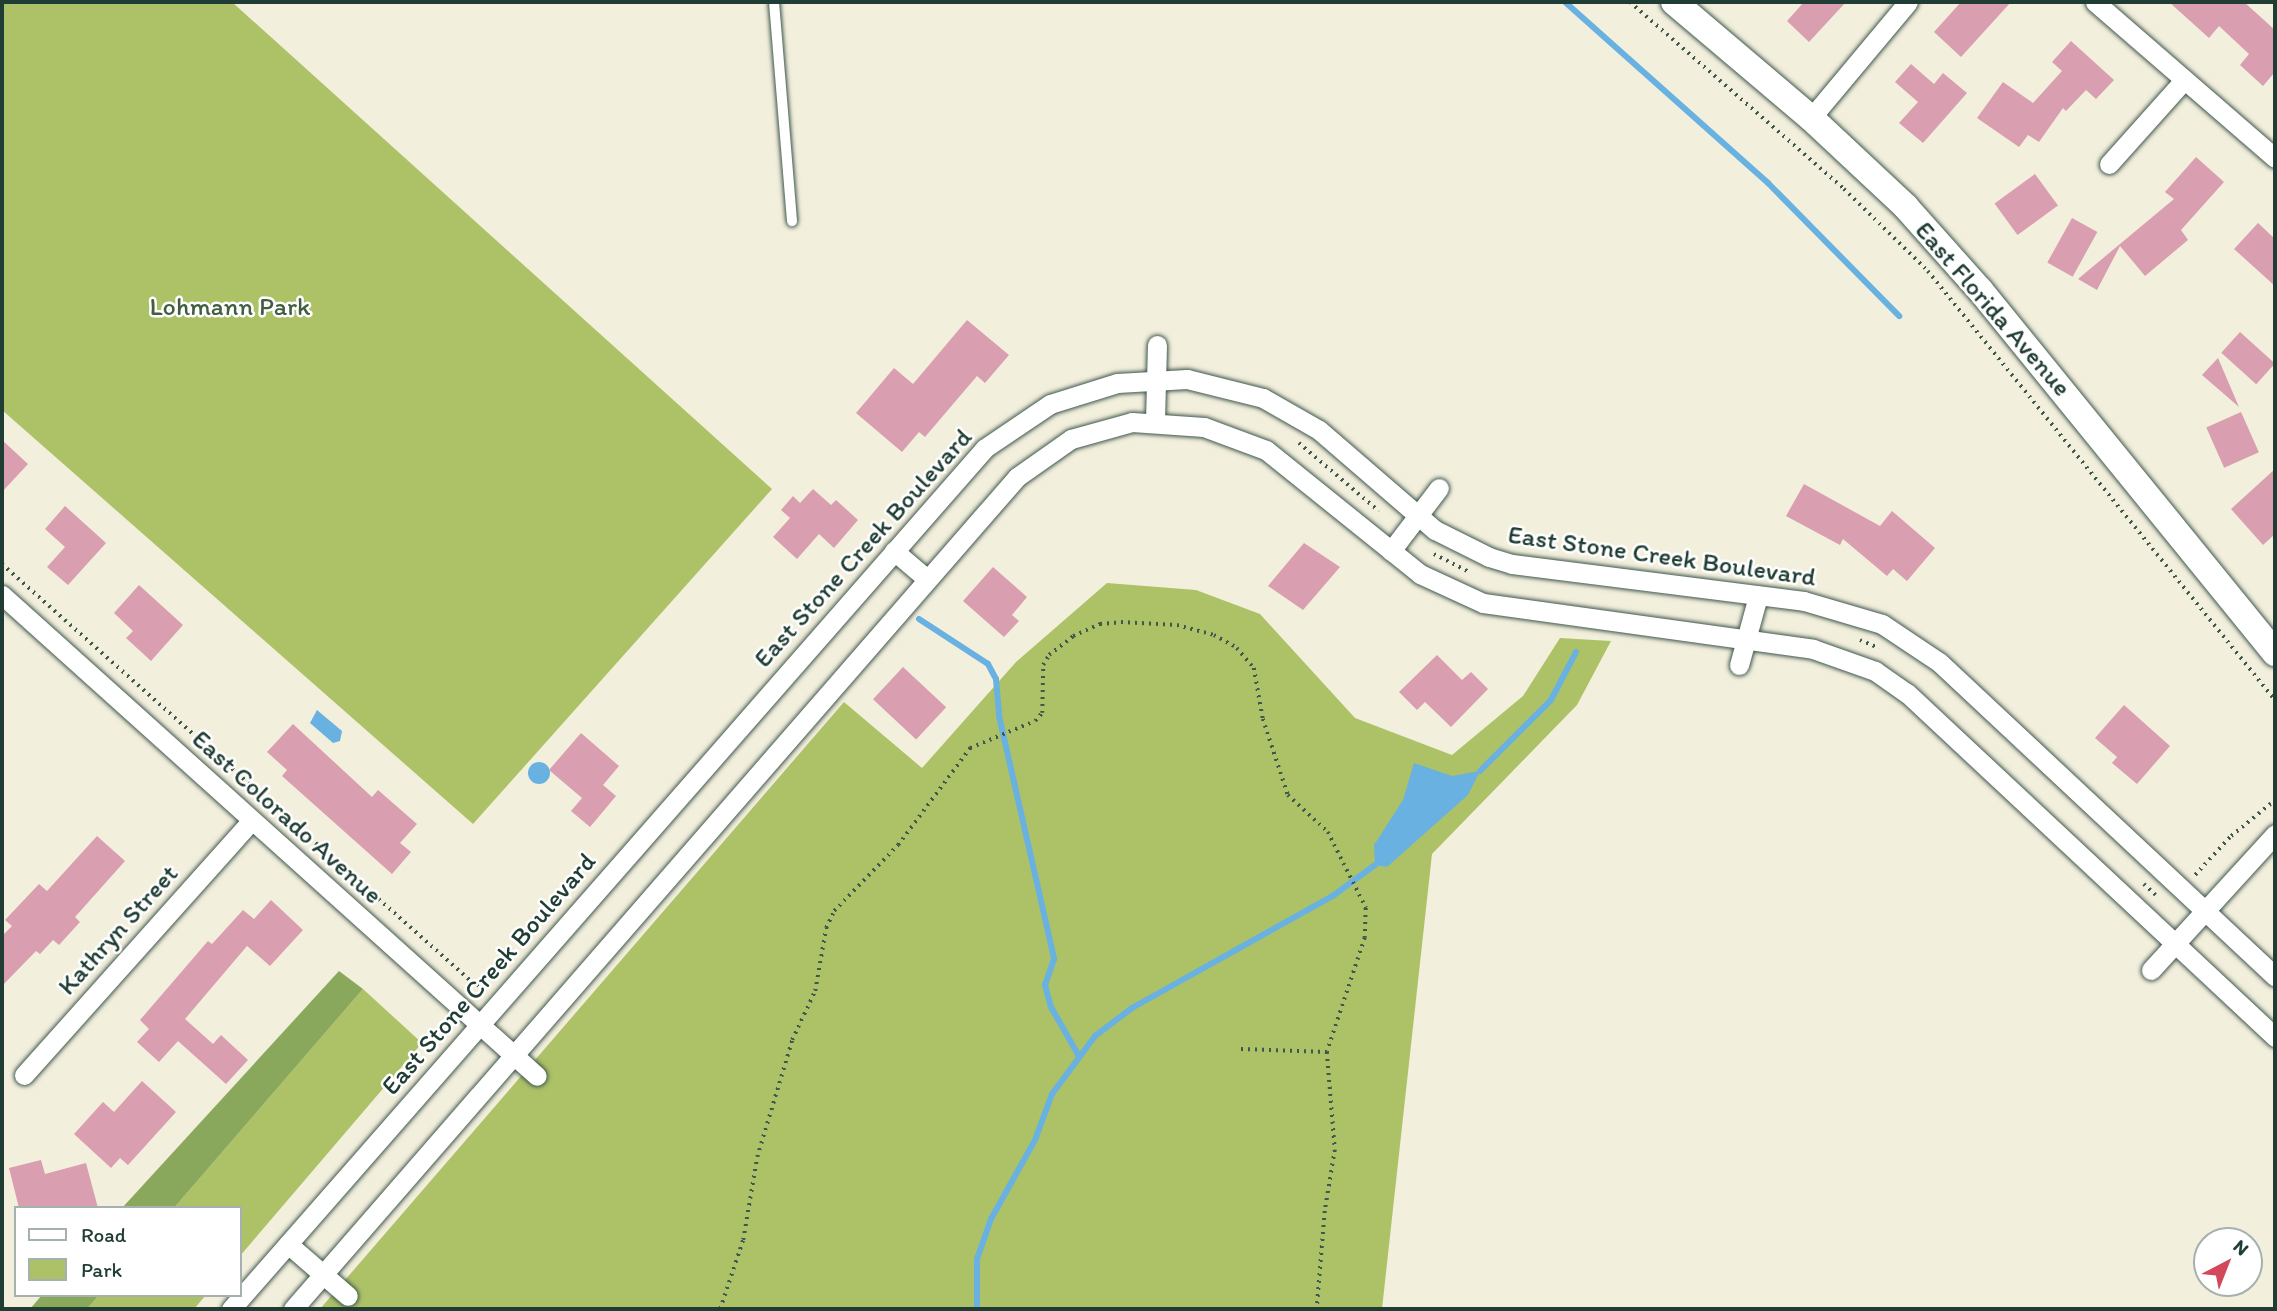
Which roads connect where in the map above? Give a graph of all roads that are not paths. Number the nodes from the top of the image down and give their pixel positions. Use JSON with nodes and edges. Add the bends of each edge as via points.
{"nodes":[{"id":1,"x":774,"y":2,"type":"edge"},
{"id":2,"x":1674,"y":2,"type":"edge"},
{"id":3,"x":1908,"y":2,"type":"edge"},
{"id":4,"x":2095,"y":2,"type":"edge"},
{"id":5,"x":2184,"y":80,"type":"junction"},
{"id":6,"x":1811,"y":118,"type":"junction"},
{"id":7,"x":2275,"y":158,"type":"edge"},
{"id":8,"x":2109,"y":164,"type":"dead end"},
{"id":9,"x":792,"y":221,"type":"dead end"},
{"id":10,"x":1157,"y":345,"type":"dead end"},
{"id":11,"x":1156,"y":379,"type":"junction"},
{"id":12,"x":1155,"y":421,"type":"junction"},
{"id":13,"x":1439,"y":488,"type":"dead end"},
{"id":14,"x":1417,"y":517,"type":"junction"},
{"id":15,"x":894,"y":551,"type":"junction"},
{"id":16,"x":1391,"y":551,"type":"junction"},
{"id":17,"x":927,"y":579,"type":"junction"},
{"id":18,"x":2,"y":595,"type":"edge"},
{"id":19,"x":1758,"y":596,"type":"junction"},
{"id":20,"x":1747,"y":639,"type":"junction"},
{"id":21,"x":2275,"y":653,"type":"edge"},
{"id":22,"x":1739,"y":665,"type":"dead end"},
{"id":23,"x":251,"y":821,"type":"junction"},
{"id":24,"x":2275,"y":834,"type":"edge"},
{"id":25,"x":2204,"y":911,"type":"junction"},
{"id":26,"x":2175,"y":943,"type":"junction"},
{"id":27,"x":2151,"y":970,"type":"dead end"},
{"id":28,"x":2275,"y":976,"type":"edge"},
{"id":29,"x":478,"y":1025,"type":"junction"},
{"id":30,"x":2275,"y":1037,"type":"edge"},
{"id":31,"x":512,"y":1055,"type":"junction"},
{"id":32,"x":24,"y":1075,"type":"dead end"},
{"id":33,"x":537,"y":1076,"type":"dead end"},
{"id":34,"x":288,"y":1244,"type":"junction"},
{"id":35,"x":323,"y":1275,"type":"junction"},
{"id":36,"x":242,"y":1296,"type":"edge"},
{"id":37,"x":348,"y":1296,"type":"dead end"},
{"id":38,"x":293,"y":1309,"type":"edge"}],
"edges":[{"from":1,"to":9,"type":"lane"},
{"from":2,"to":6,"type":"street","name":"East Florida Avenue"},
{"from":3,"to":6,"type":"street"},
{"from":4,"to":5,"type":"street"},
{"from":5,"to":7,"type":"street"},
{"from":5,"to":8,"type":"street"},
{"from":6,"to":21,"type":"street","name":"East Florida Avenue","via":[[1906,207],[1980,290]]},
{"from":10,"to":11,"type":"street"},
{"from":11,"to":12,"type":"street"},
{"from":11,"to":14,"type":"street","name":"East Stone Creek Boulevard","via":[[1215,383],[1292,412],[1319,430]]},
{"from":11,"to":15,"type":"street","name":"East Stone Creek Boulevard","via":[[1090,388],[1020,421],[985,448]]},
{"from":12,"to":16,"type":"street","via":[[1203,427],[1266,450]]},
{"from":12,"to":17,"type":"street","via":[[1092,432],[1037,460]]},
{"from":13,"to":14,"type":"street"},
{"from":14,"to":16,"type":"street"},
{"from":14,"to":19,"type":"street","name":"East Stone Creek Boulevard","via":[[1460,545],[1512,564]]},
{"from":15,"to":17,"type":"street"},
{"from":15,"to":29,"type":"street","name":"East Stone Creek Boulevard"},
{"from":16,"to":20,"type":"street","via":[[1420,574],[1483,603]]},
{"from":17,"to":31,"type":"street"},
{"from":18,"to":23,"type":"street","name":"East Colorado Avenue"},
{"from":19,"to":20,"type":"street"},
{"from":19,"to":25,"type":"street","name":"East Stone Creek Boulevard","via":[[1854,613],[1913,642]]},
{"from":20,"to":22,"type":"street"},
{"from":20,"to":26,"type":"street","via":[[1850,659],[1907,693]]},
{"from":23,"to":29,"type":"street","name":"East Colorado Avenue"},
{"from":23,"to":32,"type":"street","name":"Kathryn Street"},
{"from":24,"to":25,"type":"street"},
{"from":25,"to":26,"type":"street"},
{"from":25,"to":28,"type":"street","name":"East Stone Creek Boulevard"},
{"from":26,"to":27,"type":"street"},
{"from":26,"to":30,"type":"street"},
{"from":29,"to":31,"type":"street","name":"East Colorado Avenue"},
{"from":29,"to":34,"type":"street","name":"East Stone Creek Boulevard"},
{"from":31,"to":33,"type":"street","name":"East Colorado Avenue"},
{"from":31,"to":35,"type":"street"},
{"from":34,"to":35,"type":"street"},
{"from":34,"to":36,"type":"street","name":"East Stone Creek Boulevard"},
{"from":35,"to":37,"type":"street"},
{"from":35,"to":38,"type":"street"}]}
